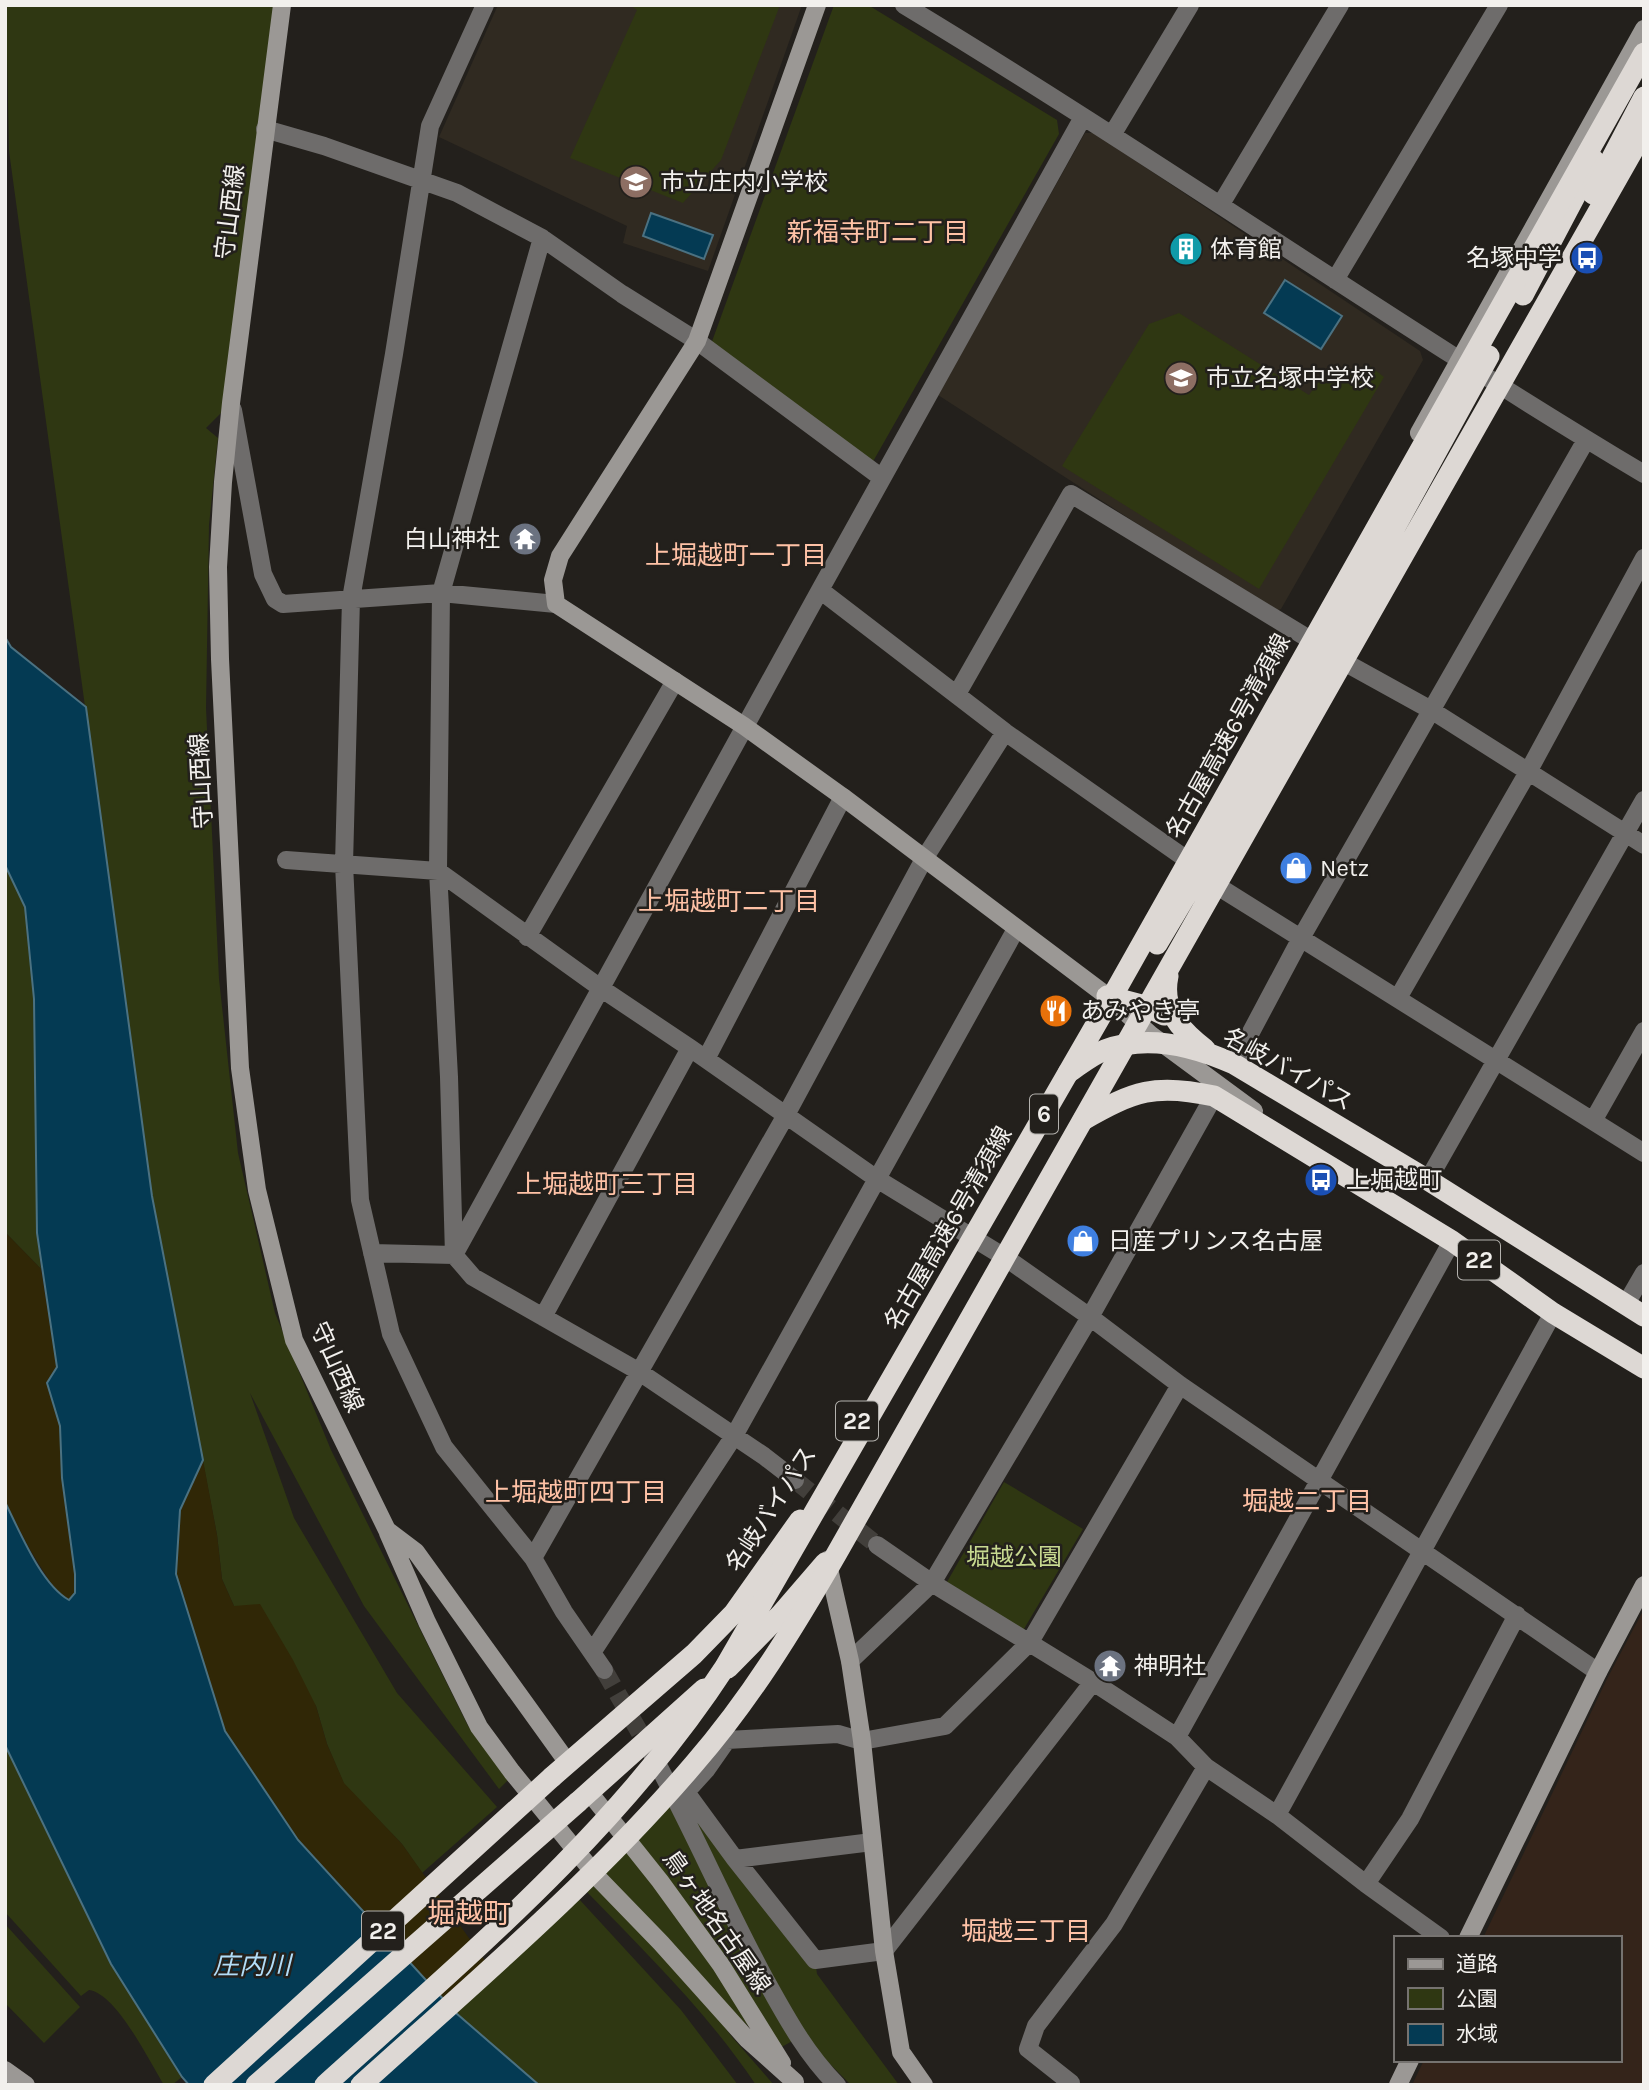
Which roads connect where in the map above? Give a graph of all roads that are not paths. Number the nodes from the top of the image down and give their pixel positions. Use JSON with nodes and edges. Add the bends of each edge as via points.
{"nodes":[{"id":1,"x":282,"y":5,"type":"edge"},
{"id":2,"x":485,"y":5,"type":"edge"},
{"id":3,"x":817,"y":5,"type":"edge"},
{"id":4,"x":904,"y":5,"type":"edge"},
{"id":5,"x":1191,"y":5,"type":"edge"},
{"id":6,"x":1340,"y":5,"type":"edge"},
{"id":7,"x":1499,"y":5,"type":"edge"},
{"id":8,"x":1644,"y":29,"type":"edge"},
{"id":9,"x":1644,"y":53,"type":"edge"},
{"id":10,"x":1644,"y":59,"type":"edge"},
{"id":11,"x":1644,"y":97,"type":"edge"},
{"id":12,"x":1083,"y":117,"type":"junction"},
{"id":13,"x":265,"y":129,"type":"junction"},
{"id":14,"x":1644,"y":133,"type":"edge"},
{"id":15,"x":1112,"y":135,"type":"junction"},
{"id":16,"x":421,"y":179,"type":"junction"},
{"id":17,"x":1221,"y":204,"type":"junction"},
{"id":18,"x":542,"y":238,"type":"junction"},
{"id":19,"x":1335,"y":281,"type":"junction"},
{"id":20,"x":698,"y":341,"type":"junction"},
{"id":21,"x":1458,"y":358,"type":"junction"},
{"id":22,"x":1503,"y":388,"type":"junction"},
{"id":23,"x":231,"y":403,"type":"junction"},
{"id":24,"x":1488,"y":407,"type":"junction"},
{"id":25,"x":1586,"y":440,"type":"junction"},
{"id":26,"x":1644,"y":474,"type":"edge"},
{"id":27,"x":881,"y":478,"type":"junction"},
{"id":28,"x":1644,"y":558,"type":"edge"},
{"id":29,"x":820,"y":590,"type":"junction"},
{"id":30,"x":441,"y":593,"type":"junction"},
{"id":31,"x":351,"y":599,"type":"junction"},
{"id":32,"x":556,"y":604,"type":"junction"},
{"id":33,"x":1308,"y":639,"type":"junction"},
{"id":34,"x":1346,"y":663,"type":"junction"},
{"id":35,"x":676,"y":681,"type":"junction"},
{"id":36,"x":957,"y":694,"type":"junction"},
{"id":37,"x":1431,"y":710,"type":"junction"},
{"id":38,"x":744,"y":726,"type":"junction"},
{"id":39,"x":1005,"y":732,"type":"junction"},
{"id":40,"x":1528,"y":772,"type":"junction"},
{"id":41,"x":843,"y":797,"type":"junction"},
{"id":42,"x":1644,"y":800,"type":"edge"},
{"id":43,"x":1625,"y":833,"type":"junction"},
{"id":44,"x":1644,"y":845,"type":"edge"},
{"id":45,"x":925,"y":859,"type":"junction"},
{"id":46,"x":1186,"y":859,"type":"junction"},
{"id":47,"x":286,"y":860,"type":"dead end"},
{"id":48,"x":344,"y":864,"type":"junction"},
{"id":49,"x":438,"y":871,"type":"junction"},
{"id":50,"x":1219,"y":887,"type":"junction"},
{"id":51,"x":1016,"y":929,"type":"junction"},
{"id":52,"x":527,"y":937,"type":"junction"},
{"id":53,"x":1301,"y":938,"type":"junction"},
{"id":54,"x":1133,"y":954,"type":"junction"},
{"id":55,"x":1168,"y":976,"type":"junction"},
{"id":56,"x":602,"y":989,"type":"junction"},
{"id":57,"x":1398,"y":998,"type":"junction"},
{"id":58,"x":1134,"y":1020,"type":"junction"},
{"id":59,"x":1175,"y":1021,"type":"junction"},
{"id":60,"x":1644,"y":1031,"type":"edge"},
{"id":61,"x":690,"y":1048,"type":"junction"},
{"id":62,"x":1212,"y":1054,"type":"junction"},
{"id":63,"x":706,"y":1059,"type":"junction"},
{"id":64,"x":1495,"y":1059,"type":"junction"},
{"id":65,"x":1234,"y":1064,"type":"junction"},
{"id":66,"x":1214,"y":1096,"type":"junction"},
{"id":67,"x":1039,"y":1113,"type":"junction"},
{"id":68,"x":786,"y":1115,"type":"junction"},
{"id":69,"x":1083,"y":1120,"type":"junction"},
{"id":70,"x":1593,"y":1121,"type":"junction"},
{"id":71,"x":1644,"y":1153,"type":"edge"},
{"id":72,"x":1313,"y":1155,"type":"junction"},
{"id":73,"x":877,"y":1179,"type":"junction"},
{"id":74,"x":1428,"y":1180,"type":"junction"},
{"id":75,"x":965,"y":1232,"type":"junction"},
{"id":76,"x":1452,"y":1241,"type":"junction"},
{"id":77,"x":372,"y":1253,"type":"junction"},
{"id":78,"x":454,"y":1255,"type":"junction"},
{"id":79,"x":1006,"y":1258,"type":"junction"},
{"id":80,"x":1644,"y":1273,"type":"edge"},
{"id":81,"x":1635,"y":1310,"type":"edge"},
{"id":82,"x":1553,"y":1313,"type":"junction"},
{"id":83,"x":542,"y":1317,"type":"junction"},
{"id":84,"x":1090,"y":1317,"type":"junction"},
{"id":85,"x":1644,"y":1368,"type":"edge"},
{"id":86,"x":638,"y":1371,"type":"junction"},
{"id":87,"x":1180,"y":1385,"type":"junction"},
{"id":88,"x":734,"y":1436,"type":"junction"},
{"id":89,"x":795,"y":1480,"type":"tunnel mouth"},
{"id":90,"x":1320,"y":1480,"type":"junction"},
{"id":91,"x":387,"y":1530,"type":"junction"},
{"id":92,"x":877,"y":1545,"type":"tunnel mouth"},
{"id":93,"x":1423,"y":1552,"type":"junction"},
{"id":94,"x":533,"y":1558,"type":"junction"},
{"id":95,"x":827,"y":1560,"type":"junction"},
{"id":96,"x":932,"y":1583,"type":"junction"},
{"id":97,"x":1644,"y":1586,"type":"edge"},
{"id":98,"x":1517,"y":1615,"type":"junction"},
{"id":99,"x":1030,"y":1643,"type":"junction"},
{"id":100,"x":593,"y":1651,"type":"junction"},
{"id":101,"x":850,"y":1661,"type":"junction"},
{"id":102,"x":604,"y":1670,"type":"tunnel mouth"},
{"id":103,"x":1598,"y":1672,"type":"junction"},
{"id":104,"x":1093,"y":1682,"type":"junction"},
{"id":105,"x":1177,"y":1737,"type":"junction"},
{"id":106,"x":862,"y":1741,"type":"junction"},
{"id":107,"x":652,"y":1754,"type":"tunnel mouth"},
{"id":108,"x":1206,"y":1767,"type":"junction"},
{"id":109,"x":560,"y":1770,"type":"junction"},
{"id":110,"x":679,"y":1792,"type":"junction"},
{"id":111,"x":584,"y":1797,"type":"junction"},
{"id":112,"x":1277,"y":1815,"type":"junction"},
{"id":113,"x":872,"y":1842,"type":"junction"},
{"id":114,"x":735,"y":1859,"type":"junction"},
{"id":115,"x":1366,"y":1884,"type":"junction"},
{"id":116,"x":1438,"y":1936,"type":"edge"},
{"id":117,"x":1469,"y":1936,"type":"edge"},
{"id":118,"x":884,"y":1951,"type":"junction"},
{"id":119,"x":798,"y":2038,"type":"junction"},
{"id":120,"x":774,"y":2051,"type":"junction"},
{"id":121,"x":1409,"y":2062,"type":"edge"},
{"id":122,"x":5,"y":2070,"type":"edge"},
{"id":123,"x":796,"y":2083,"type":"edge"},
{"id":124,"x":26,"y":2085,"type":"edge"},
{"id":125,"x":214,"y":2085,"type":"edge"},
{"id":126,"x":256,"y":2085,"type":"edge"},
{"id":127,"x":325,"y":2085,"type":"edge"},
{"id":128,"x":361,"y":2085,"type":"edge"},
{"id":129,"x":837,"y":2085,"type":"edge"},
{"id":130,"x":924,"y":2085,"type":"edge"},
{"id":131,"x":1069,"y":2085,"type":"edge"},
{"id":132,"x":1398,"y":2085,"type":"edge"}],
"edges":[{"from":1,"to":13,"type":"street","name":"守山西線"},
{"from":2,"to":16,"type":"street","via":[[430,126]]},
{"from":3,"to":20,"type":"street"},
{"from":4,"to":12,"type":"street"},
{"from":5,"to":15,"type":"street"},
{"from":6,"to":17,"type":"street"},
{"from":7,"to":19,"type":"street"},
{"from":8,"to":21,"type":"street"},
{"from":9,"to":67,"type":"highway","name":"名古屋高速6号清須線","number":"6","bridge":true},
{"from":10,"to":67,"type":"highway","bridge":true,"via":[[1569,211],[1271,753],[1099,1042]]},
{"from":11,"to":24,"type":"highway","bridge":true},
{"from":12,"to":15,"type":"street"},
{"from":12,"to":27,"type":"street"},
{"from":13,"to":16,"type":"street"},
{"from":13,"to":23,"type":"street","name":"守山西線"},
{"from":14,"to":22,"type":"street"},
{"from":14,"to":24,"type":"highway","number":"6","bridge":true},
{"from":15,"to":17,"type":"street"},
{"from":16,"to":18,"type":"street","via":[[468,198]]},
{"from":16,"to":31,"type":"street"},
{"from":17,"to":19,"type":"street"},
{"from":18,"to":20,"type":"street"},
{"from":18,"to":30,"type":"street"},
{"from":19,"to":21,"type":"street"},
{"from":20,"to":27,"type":"street"},
{"from":20,"to":32,"type":"street","via":[[559,556],[553,580]]},
{"from":21,"to":22,"type":"street"},
{"from":21,"to":33,"type":"street"},
{"from":22,"to":25,"type":"street"},
{"from":22,"to":34,"type":"street"},
{"from":23,"to":31,"type":"street","via":[[263,574],[275,599],[283,604]]},
{"from":23,"to":91,"type":"street","name":"守山西線","via":[[218,567],[243,1095],[257,1189],[295,1340]]},
{"from":24,"to":128,"type":"highway","number":"6","bridge":true,"via":[[785,1640],[733,1715],[637,1828]]},
{"from":25,"to":26,"type":"street"},
{"from":25,"to":37,"type":"street"},
{"from":27,"to":29,"type":"street"},
{"from":28,"to":40,"type":"street"},
{"from":29,"to":36,"type":"street"},
{"from":29,"to":38,"type":"street"},
{"from":30,"to":31,"type":"street"},
{"from":30,"to":32,"type":"street"},
{"from":30,"to":49,"type":"street"},
{"from":31,"to":48,"type":"street"},
{"from":32,"to":35,"type":"street"},
{"from":33,"to":36,"type":"street","via":[[1070,494]]},
{"from":33,"to":46,"type":"street"},
{"from":34,"to":37,"type":"street"},
{"from":34,"to":50,"type":"street"},
{"from":35,"to":38,"type":"street"},
{"from":35,"to":52,"type":"street"},
{"from":36,"to":39,"type":"street"},
{"from":37,"to":40,"type":"street"},
{"from":37,"to":53,"type":"street"},
{"from":38,"to":41,"type":"street"},
{"from":38,"to":56,"type":"street"},
{"from":39,"to":45,"type":"street"},
{"from":39,"to":46,"type":"street"},
{"from":40,"to":43,"type":"street"},
{"from":40,"to":57,"type":"street"},
{"from":41,"to":45,"type":"street"},
{"from":41,"to":63,"type":"street"},
{"from":42,"to":43,"type":"street"},
{"from":43,"to":44,"type":"street"},
{"from":43,"to":64,"type":"street"},
{"from":45,"to":51,"type":"street"},
{"from":45,"to":68,"type":"street"},
{"from":46,"to":54,"type":"street"},
{"from":47,"to":48,"type":"street"},
{"from":48,"to":49,"type":"street"},
{"from":48,"to":77,"type":"street","via":[[360,1200]]},
{"from":49,"to":52,"type":"street"},
{"from":49,"to":78,"type":"street"},
{"from":50,"to":53,"type":"street"},
{"from":50,"to":55,"type":"street"},
{"from":51,"to":58,"type":"street"},
{"from":51,"to":73,"type":"street"},
{"from":52,"to":56,"type":"street"},
{"from":53,"to":57,"type":"street"},
{"from":53,"to":65,"type":"street"},
{"from":54,"to":58,"type":"street"},
{"from":54,"to":58,"type":"street"},
{"from":55,"to":58,"type":"highway"},
{"from":55,"to":59,"type":"highway","via":[[1167,1004]]},
{"from":56,"to":61,"type":"street"},
{"from":56,"to":78,"type":"street"},
{"from":57,"to":64,"type":"street"},
{"from":58,"to":59,"type":"highway"},
{"from":58,"to":62,"type":"highway","name":"名岐バイパス","number":"22"},
{"from":58,"to":67,"type":"street"},
{"from":58,"to":67,"type":"highway","name":"名岐バイパス","number":"22","via":[[1105,1050],[1066,1074]]},
{"from":58,"to":69,"type":"highway"},
{"from":58,"to":72,"type":"street"},
{"from":59,"to":62,"type":"highway"},
{"from":60,"to":70,"type":"street"},
{"from":61,"to":63,"type":"street"},
{"from":61,"to":83,"type":"street"},
{"from":62,"to":65,"type":"highway","name":"名岐バイパス","number":"22"},
{"from":63,"to":68,"type":"street"},
{"from":64,"to":70,"type":"street"},
{"from":64,"to":74,"type":"street"},
{"from":65,"to":74,"type":"highway","name":"名岐バイパス","number":"22"},
{"from":66,"to":69,"type":"highway","number":"22","via":[[1175,1089],[1142,1092]]},
{"from":66,"to":72,"type":"highway","number":"22"},
{"from":66,"to":84,"type":"street"},
{"from":67,"to":75,"type":"highway","name":"名岐バイパス","number":"22"},
{"from":67,"to":127,"type":"highway","name":"名古屋高速6号清須線","number":"6","bridge":true,"via":[[771,1589],[702,1702],[629,1794],[567,1861]]},
{"from":68,"to":73,"type":"street"},
{"from":68,"to":86,"type":"street"},
{"from":69,"to":79,"type":"highway","number":"22"},
{"from":70,"to":71,"type":"street"},
{"from":72,"to":76,"type":"highway","number":"22"},
{"from":73,"to":75,"type":"street"},
{"from":73,"to":88,"type":"street"},
{"from":74,"to":81,"type":"highway","name":"名岐バイパス","number":"22"},
{"from":75,"to":79,"type":"street"},
{"from":75,"to":109,"type":"highway","name":"名岐バイパス","number":"22","via":[[799,1523],[734,1613],[694,1654]]},
{"from":76,"to":82,"type":"highway","number":"22"},
{"from":76,"to":90,"type":"street"},
{"from":77,"to":78,"type":"street"},
{"from":77,"to":94,"type":"street","via":[[391,1334],[444,1447]]},
{"from":78,"to":83,"type":"street","via":[[473,1277]]},
{"from":79,"to":84,"type":"street"},
{"from":79,"to":95,"type":"highway","number":"22","via":[[857,1524]]},
{"from":80,"to":81,"type":"street"},
{"from":82,"to":85,"type":"highway","number":"22"},
{"from":82,"to":93,"type":"street"},
{"from":83,"to":86,"type":"street"},
{"from":84,"to":87,"type":"street"},
{"from":84,"to":96,"type":"street"},
{"from":86,"to":88,"type":"street"},
{"from":86,"to":94,"type":"street"},
{"from":87,"to":90,"type":"street"},
{"from":87,"to":99,"type":"street"},
{"from":88,"to":89,"type":"street"},
{"from":88,"to":100,"type":"street"},
{"from":90,"to":93,"type":"street"},
{"from":90,"to":105,"type":"street"},
{"from":91,"to":109,"type":"street","name":"守山西線","via":[[416,1552]]},
{"from":91,"to":123,"type":"street","name":"守山西線","via":[[479,1727],[512,1772],[599,1879],[747,2039]]},
{"from":92,"to":96,"type":"street"},
{"from":93,"to":98,"type":"street"},
{"from":93,"to":112,"type":"street"},
{"from":94,"to":100,"type":"street"},
{"from":95,"to":101,"type":"street"},
{"from":95,"to":111,"type":"highway","number":"22","via":[[743,1654]]},
{"from":96,"to":99,"type":"street"},
{"from":96,"to":101,"type":"street"},
{"from":97,"to":103,"type":"street"},
{"from":98,"to":103,"type":"street"},
{"from":98,"to":115,"type":"street","via":[[1410,1819]]},
{"from":99,"to":104,"type":"street"},
{"from":99,"to":106,"type":"street","via":[[945,1726]]},
{"from":100,"to":102,"type":"street"},
{"from":101,"to":106,"type":"street"},
{"from":103,"to":117,"type":"street"},
{"from":104,"to":105,"type":"street"},
{"from":104,"to":118,"type":"street"},
{"from":105,"to":108,"type":"street"},
{"from":106,"to":110,"type":"street","via":[[838,1734],[727,1740],[706,1770]]},
{"from":106,"to":113,"type":"street"},
{"from":107,"to":110,"type":"street"},
{"from":108,"to":112,"type":"street"},
{"from":108,"to":131,"type":"street","via":[[1114,1924],[1036,2026],[1028,2049]]},
{"from":109,"to":125,"type":"highway","name":"名岐バイパス","number":"22","bridge":true},
{"from":110,"to":114,"type":"street"},
{"from":110,"to":119,"type":"street","via":[[749,1948]]},
{"from":111,"to":120,"type":"street","name":"鳥ヶ地名古屋線","via":[[660,1881],[721,1965]]},
{"from":111,"to":126,"type":"highway","number":"22","bridge":true},
{"from":112,"to":115,"type":"street"},
{"from":113,"to":114,"type":"street"},
{"from":113,"to":118,"type":"street"},
{"from":114,"to":118,"type":"street","via":[[815,1961]]},
{"from":115,"to":116,"type":"street"},
{"from":118,"to":130,"type":"street","via":[[901,2052]]},
{"from":119,"to":120,"type":"street"},
{"from":119,"to":129,"type":"street"},
{"from":120,"to":123,"type":"street","name":"鳥ヶ地名古屋線"},
{"from":121,"to":132,"type":"street"},
{"from":122,"to":124,"type":"street"}]}
